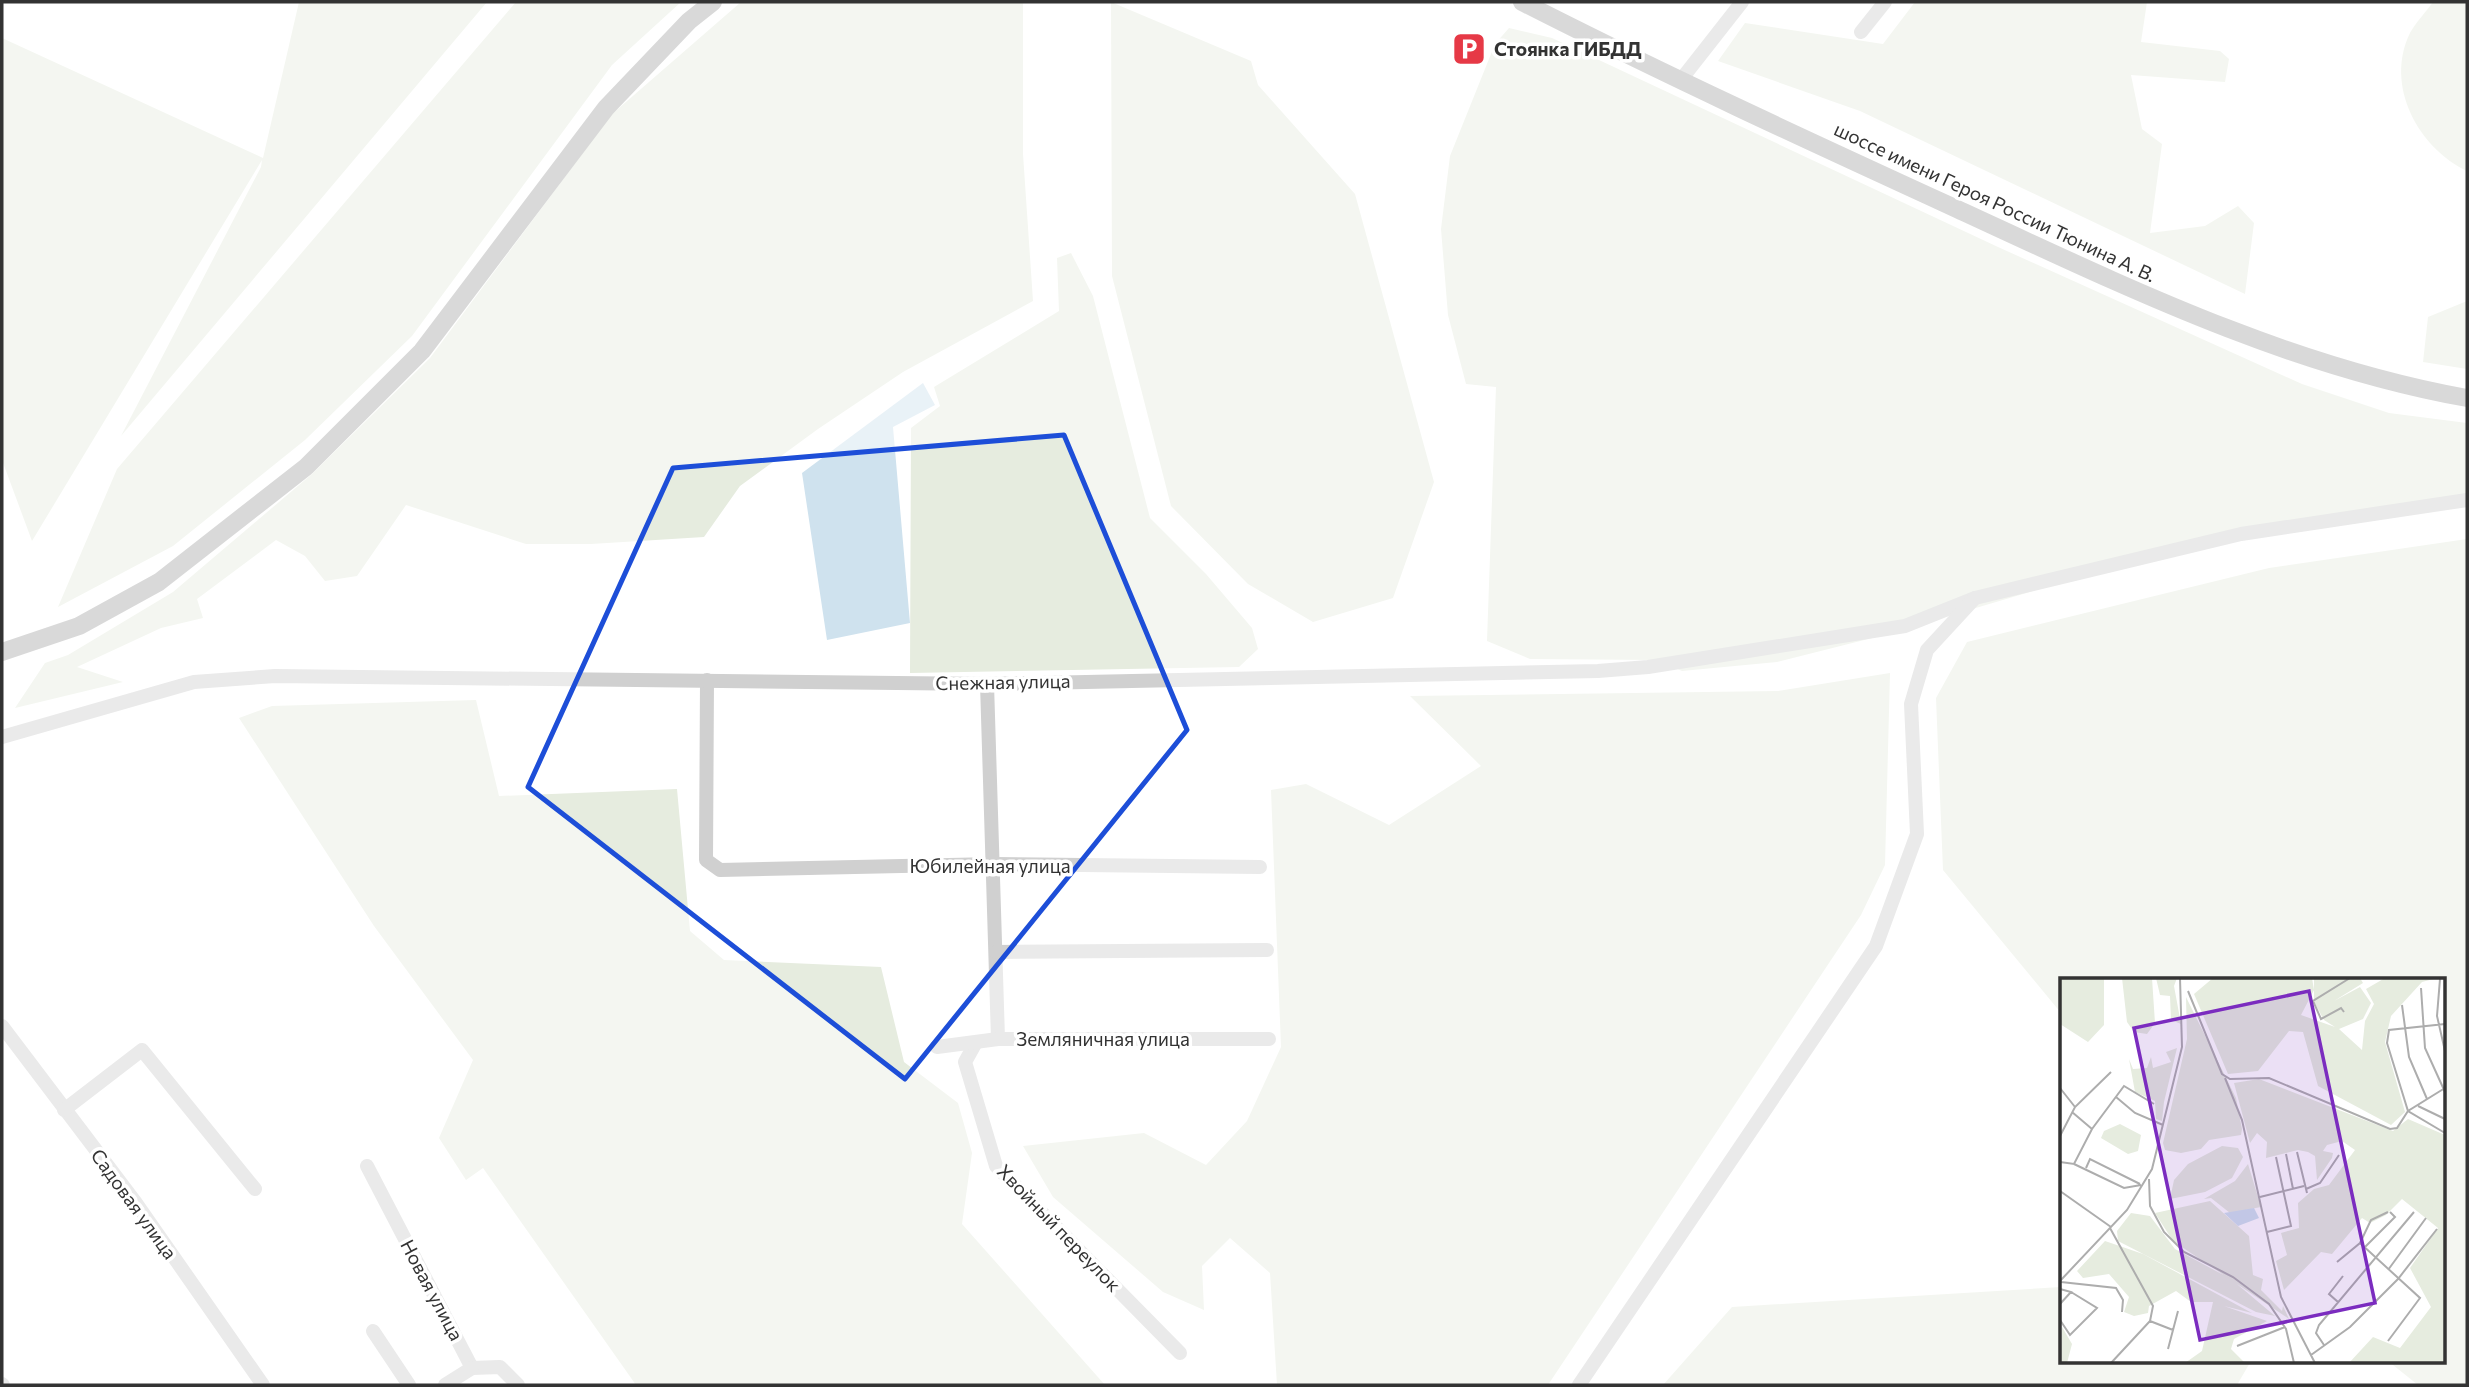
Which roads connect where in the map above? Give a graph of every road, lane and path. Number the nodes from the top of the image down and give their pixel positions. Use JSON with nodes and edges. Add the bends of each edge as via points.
{"nodes":[{"id":1,"x":713,"y":2,"type":"edge"},
{"id":2,"x":1522,"y":2,"type":"edge"},
{"id":3,"x":1742,"y":2,"type":"edge"},
{"id":4,"x":1885,"y":2,"type":"edge"},
{"id":5,"x":1861,"y":32,"type":"dead end"},
{"id":6,"x":1680,"y":81,"type":"junction"},
{"id":7,"x":2467,"y":398,"type":"edge"},
{"id":8,"x":2467,"y":500,"type":"edge"},
{"id":9,"x":1975,"y":598,"type":"junction"},
{"id":10,"x":2,"y":652,"type":"edge"},
{"id":11,"x":708,"y":680,"type":"junction"},
{"id":12,"x":987,"y":684,"type":"junction"},
{"id":13,"x":2,"y":737,"type":"edge"},
{"id":14,"x":995,"y":864,"type":"junction"},
{"id":15,"x":1260,"y":867,"type":"dead end"},
{"id":16,"x":1267,"y":950,"type":"dead end"},
{"id":17,"x":996,"y":952,"type":"junction"},
{"id":18,"x":2,"y":1026,"type":"edge"},
{"id":19,"x":998,"y":1039,"type":"junction"},
{"id":20,"x":1269,"y":1040,"type":"dead end"},
{"id":21,"x":975,"y":1044,"type":"junction"},
{"id":22,"x":937,"y":1047,"type":"dead end"},
{"id":23,"x":64,"y":1110,"type":"junction"},
{"id":24,"x":367,"y":1166,"type":"dead end"},
{"id":25,"x":255,"y":1189,"type":"dead end"},
{"id":26,"x":373,"y":1331,"type":"dead end"},
{"id":27,"x":1180,"y":1353,"type":"dead end"},
{"id":28,"x":472,"y":1368,"type":"junction"},
{"id":29,"x":263,"y":1385,"type":"edge"},
{"id":30,"x":409,"y":1385,"type":"edge"},
{"id":31,"x":445,"y":1385,"type":"edge"},
{"id":32,"x":518,"y":1385,"type":"edge"},
{"id":33,"x":1579,"y":1385,"type":"edge"}],
"edges":[{"from":1,"to":10,"type":"main road","via":[[606,108],[422,351],[306,467],[159,582],[79,626]]},
{"from":2,"to":6,"type":"main road","name":"шоссе имени Героя России Тюнина А. В."},
{"from":3,"to":6,"type":"street"},
{"from":4,"to":5,"type":"street"},
{"from":6,"to":7,"type":"main road","name":"шоссе имени Героя России Тюнина А. В.","via":[[2107,278],[2250,338],[2417,389]]},
{"from":8,"to":9,"type":"street","name":"Снежная улица","via":[[2241,534]]},
{"from":9,"to":12,"type":"street","name":"Снежная улица","via":[[1905,626],[1648,667]]},
{"from":9,"to":33,"type":"street","via":[[1927,650],[1911,704],[1917,834],[1876,946]]},
{"from":11,"to":12,"type":"street","name":"Снежная улица"},
{"from":11,"to":13,"type":"street","name":"Снежная улица","via":[[275,676],[194,682]]},
{"from":11,"to":14,"type":"street","name":"Юбилейная улица","via":[[706,860],[720,870]]},
{"from":12,"to":14,"type":"street"},
{"from":14,"to":15,"type":"street","name":"Юбилейная улица"},
{"from":14,"to":17,"type":"street"},
{"from":16,"to":17,"type":"street"},
{"from":17,"to":19,"type":"street"},
{"from":18,"to":23,"type":"street","name":"Садовая улица"},
{"from":19,"to":20,"type":"street","name":"Земляничная улица"},
{"from":19,"to":21,"type":"street","name":"Земляничная улица"},
{"from":21,"to":22,"type":"street","name":"Земляничная улица"},
{"from":21,"to":27,"type":"street","name":"Хвойный переулок","via":[[965,1062],[996,1166]]},
{"from":23,"to":25,"type":"street","via":[[142,1050]]},
{"from":23,"to":29,"type":"street","name":"Садовая улица","via":[[136,1203]]},
{"from":24,"to":28,"type":"street","name":"Новая улица"},
{"from":26,"to":30,"type":"street"},
{"from":28,"to":31,"type":"street"},
{"from":28,"to":32,"type":"street","via":[[500,1367]]}]}
